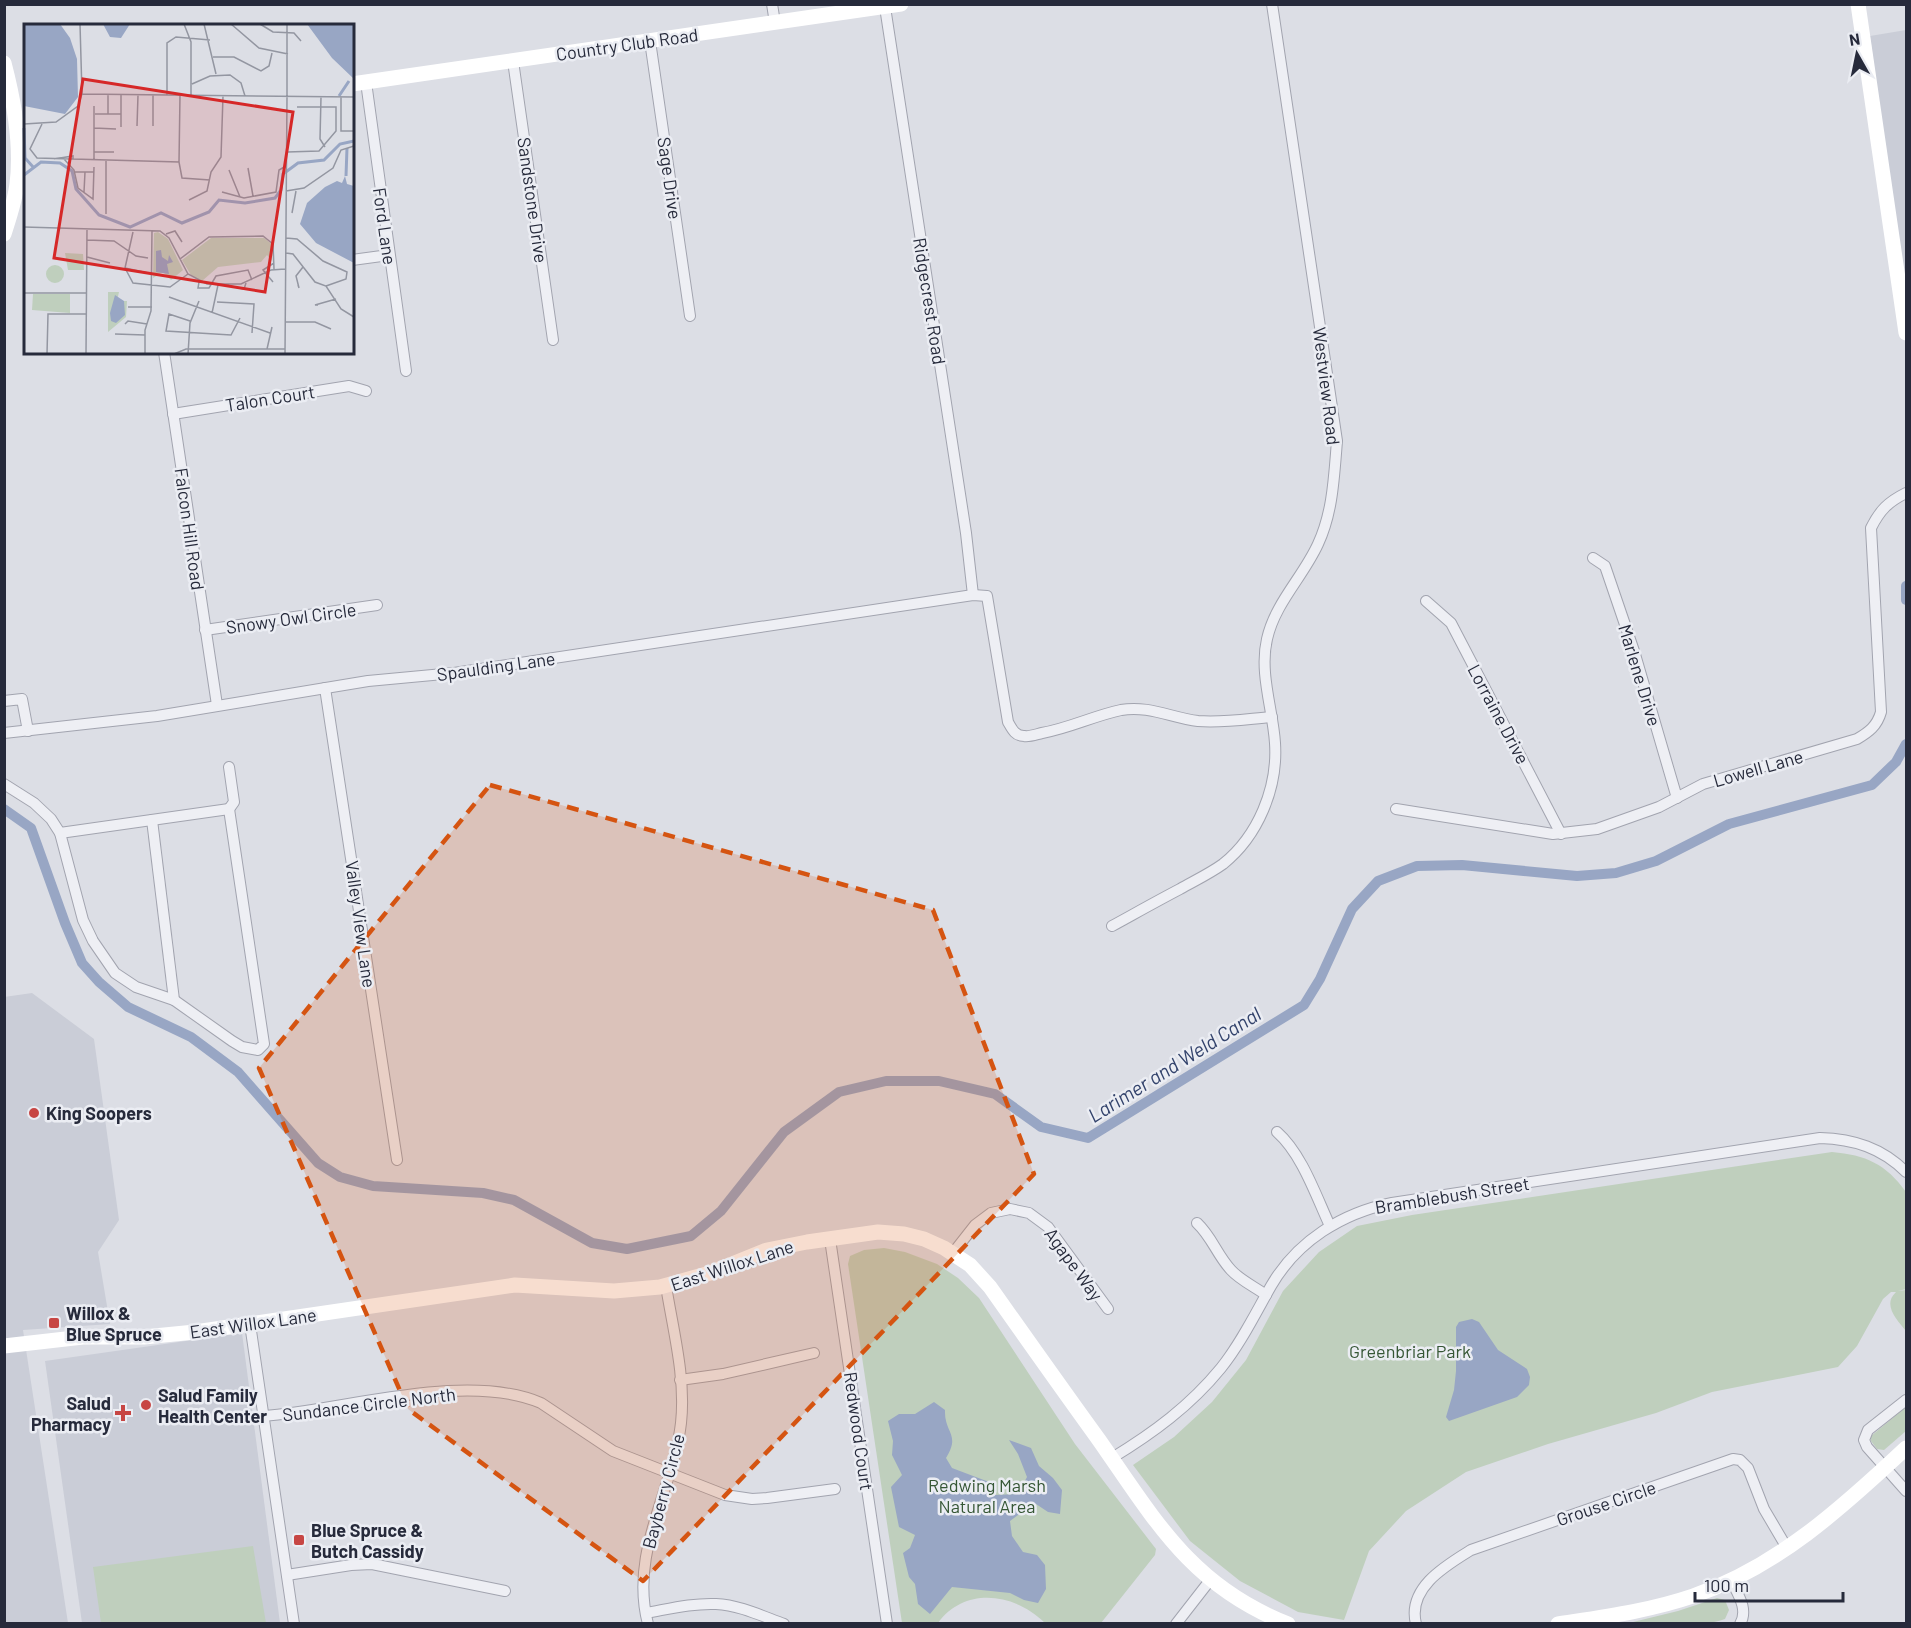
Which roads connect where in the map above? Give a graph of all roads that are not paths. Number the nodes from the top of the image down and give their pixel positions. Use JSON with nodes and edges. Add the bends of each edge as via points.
{"nodes":[{"id":1,"x":772,"y":4,"type":"edge"},
{"id":2,"x":901,"y":4,"type":"edge"},
{"id":3,"x":1272,"y":4,"type":"edge"},
{"id":4,"x":1858,"y":4,"type":"edge"},
{"id":5,"x":885,"y":7,"type":"junction"},
{"id":6,"x":775,"y":23,"type":"junction"},
{"id":7,"x":650,"y":41,"type":"junction"},
{"id":8,"x":513,"y":61,"type":"junction"},
{"id":9,"x":4,"y":63,"type":"edge"},
{"id":10,"x":359,"y":83,"type":"edge"},
{"id":11,"x":21,"y":132,"type":"edge"},
{"id":12,"x":4,"y":234,"type":"edge"},
{"id":13,"x":389,"y":255,"type":"junction"},
{"id":14,"x":354,"y":261,"type":"edge"},
{"id":15,"x":690,"y":316,"type":"dead end"},
{"id":16,"x":1906,"y":333,"type":"edge"},
{"id":17,"x":553,"y":339,"type":"dead end"},
{"id":18,"x":164,"y":354,"type":"edge"},
{"id":19,"x":406,"y":371,"type":"dead end"},
{"id":20,"x":366,"y":391,"type":"dead end"},
{"id":21,"x":173,"y":414,"type":"junction"},
{"id":22,"x":1906,"y":493,"type":"edge"},
{"id":23,"x":1593,"y":558,"type":"dead end"},
{"id":24,"x":973,"y":595,"type":"junction"},
{"id":25,"x":1426,"y":601,"type":"dead end"},
{"id":26,"x":377,"y":605,"type":"dead end"},
{"id":27,"x":205,"y":630,"type":"junction"},
{"id":28,"x":325,"y":688,"type":"junction"},
{"id":29,"x":4,"y":701,"type":"edge"},
{"id":30,"x":217,"y":705,"type":"junction"},
{"id":31,"x":1272,"y":717,"type":"junction"},
{"id":32,"x":28,"y":731,"type":"junction"},
{"id":33,"x":4,"y":733,"type":"edge"},
{"id":34,"x":229,"y":767,"type":"dead end"},
{"id":35,"x":4,"y":784,"type":"edge"},
{"id":36,"x":1677,"y":798,"type":"junction"},
{"id":37,"x":1395,"y":809,"type":"dead end"},
{"id":38,"x":229,"y":810,"type":"junction"},
{"id":39,"x":152,"y":820,"type":"junction"},
{"id":40,"x":60,"y":833,"type":"junction"},
{"id":41,"x":1561,"y":834,"type":"junction"},
{"id":42,"x":1112,"y":926,"type":"dead end"},
{"id":43,"x":174,"y":1000,"type":"junction"},
{"id":44,"x":1277,"y":1131,"type":"dead end"},
{"id":45,"x":397,"y":1160,"type":"dead end"},
{"id":46,"x":1906,"y":1172,"type":"edge"},
{"id":47,"x":1197,"y":1223,"type":"dead end"},
{"id":48,"x":1330,"y":1226,"type":"junction"},
{"id":49,"x":830,"y":1239,"type":"junction"},
{"id":50,"x":953,"y":1253,"type":"junction"},
{"id":51,"x":666,"y":1286,"type":"junction"},
{"id":52,"x":1266,"y":1295,"type":"junction"},
{"id":53,"x":1108,"y":1309,"type":"dead end"},
{"id":54,"x":250,"y":1324,"type":"junction"},
{"id":55,"x":4,"y":1346,"type":"edge"},
{"id":56,"x":814,"y":1353,"type":"dead end"},
{"id":57,"x":680,"y":1380,"type":"junction"},
{"id":58,"x":1906,"y":1400,"type":"edge"},
{"id":59,"x":264,"y":1416,"type":"junction"},
{"id":60,"x":1906,"y":1448,"type":"edge"},
{"id":61,"x":1112,"y":1458,"type":"junction"},
{"id":62,"x":1885,"y":1468,"type":"junction"},
{"id":63,"x":669,"y":1474,"type":"junction"},
{"id":64,"x":835,"y":1489,"type":"dead end"},
{"id":65,"x":1906,"y":1491,"type":"edge"},
{"id":66,"x":1787,"y":1548,"type":"junction"},
{"id":67,"x":287,"y":1575,"type":"junction"},
{"id":68,"x":1211,"y":1579,"type":"junction"},
{"id":69,"x":1731,"y":1580,"type":"junction"},
{"id":70,"x":505,"y":1591,"type":"dead end"},
{"id":71,"x":647,"y":1618,"type":"edge"},
{"id":72,"x":294,"y":1623,"type":"edge"},
{"id":73,"x":784,"y":1623,"type":"edge"},
{"id":74,"x":888,"y":1623,"type":"edge"},
{"id":75,"x":1176,"y":1623,"type":"edge"},
{"id":76,"x":1288,"y":1623,"type":"edge"},
{"id":77,"x":1416,"y":1623,"type":"edge"},
{"id":78,"x":1560,"y":1623,"type":"edge"},
{"id":79,"x":1740,"y":1623,"type":"edge"}],
"edges":[{"from":1,"to":6,"type":"street"},
{"from":2,"to":5,"type":"main road","name":"Country Club Road"},
{"from":3,"to":31,"type":"street","name":"Westview Road","via":[[1337,441],[1333,493],[1318,545],[1275,614],[1267,640],[1264,658]]},
{"from":4,"to":16,"type":"main road"},
{"from":5,"to":6,"type":"main road","name":"Country Club Road"},
{"from":5,"to":24,"type":"street","name":"Ridgecrest Road"},
{"from":6,"to":7,"type":"main road","name":"Country Club Road"},
{"from":7,"to":8,"type":"main road","name":"Country Club Road"},
{"from":7,"to":15,"type":"street","name":"Sage Drive"},
{"from":8,"to":10,"type":"main road","name":"Country Club Road"},
{"from":8,"to":17,"type":"street","name":"Sandstone Drive"},
{"from":9,"to":11,"type":"main road"},
{"from":10,"to":13,"type":"street","name":"Ford Lane"},
{"from":11,"to":12,"type":"main road","via":[[17,184]]},
{"from":13,"to":14,"type":"street"},
{"from":13,"to":19,"type":"street","name":"Ford Lane"},
{"from":18,"to":21,"type":"street","name":"Falcon Hill Road"},
{"from":20,"to":21,"type":"street","name":"Talon Court","via":[[349,386]]},
{"from":21,"to":27,"type":"street","name":"Falcon Hill Road"},
{"from":22,"to":36,"type":"street","name":"Lowell Lane","via":[[1885,505],[1871,528],[1881,712],[1871,731],[1857,739],[1703,784]]},
{"from":23,"to":36,"type":"street","name":"Marlene Drive","via":[[1605,566]]},
{"from":24,"to":28,"type":"street","name":"Spaulding Lane","via":[[454,673]]},
{"from":24,"to":31,"type":"street","name":"Spaulding Lane","via":[[987,596],[1008,722],[1017,734],[1064,729],[1124,710],[1144,709],[1196,721]]},
{"from":25,"to":41,"type":"street","name":"Lorraine Drive","via":[[1451,623]]},
{"from":26,"to":27,"type":"street","name":"Snowy Owl Circle"},
{"from":27,"to":30,"type":"street","name":"Falcon Hill Road"},
{"from":28,"to":30,"type":"street","name":"Spaulding Lane"},
{"from":28,"to":45,"type":"street","name":"Valley View Lane"},
{"from":29,"to":32,"type":"street","via":[[22,699]]},
{"from":30,"to":32,"type":"street","name":"Spaulding Lane"},
{"from":31,"to":42,"type":"street","name":"Westview Road","via":[[1276,757],[1273,780],[1259,819],[1240,848],[1204,876]]},
{"from":32,"to":33,"type":"street","name":"Spaulding Lane"},
{"from":34,"to":38,"type":"street","via":[[234,802]]},
{"from":35,"to":40,"type":"street","via":[[34,803]]},
{"from":36,"to":41,"type":"street","name":"Lowell Lane","via":[[1597,829]]},
{"from":37,"to":41,"type":"street","name":"Lowell Lane"},
{"from":38,"to":39,"type":"street"},
{"from":38,"to":43,"type":"street","via":[[264,1044],[258,1050],[242,1047]]},
{"from":39,"to":40,"type":"street"},
{"from":39,"to":43,"type":"street"},
{"from":40,"to":43,"type":"street","via":[[80,911],[103,958],[125,982]]},
{"from":44,"to":48,"type":"street","via":[[1294,1152]]},
{"from":46,"to":48,"type":"street","name":"Bramblebush Street","via":[[1863,1144],[1820,1138],[1392,1203],[1367,1209]]},
{"from":47,"to":52,"type":"street","via":[[1209,1234],[1232,1271]]},
{"from":48,"to":52,"type":"street","name":"Bramblebush Street","via":[[1294,1255]]},
{"from":49,"to":50,"type":"main road","name":"East Willox Lane","via":[[893,1232],[924,1239]]},
{"from":49,"to":51,"type":"main road","name":"East Willox Lane","via":[[767,1250],[710,1274]]},
{"from":49,"to":74,"type":"street","name":"Redwood Court"},
{"from":50,"to":53,"type":"street","name":"Agape Way","via":[[975,1225],[991,1213],[1010,1209],[1029,1213],[1048,1227]]},
{"from":50,"to":61,"type":"main road","name":"East Willox Lane","via":[[990,1287]]},
{"from":51,"to":54,"type":"main road","name":"East Willox Lane","via":[[614,1291],[515,1285]]},
{"from":51,"to":57,"type":"street","name":"Bayberry Circle"},
{"from":52,"to":61,"type":"street","name":"Bramblebush Street","via":[[1232,1354],[1197,1395],[1166,1423]]},
{"from":54,"to":55,"type":"main road","name":"East Willox Lane","via":[[164,1335],[83,1337]]},
{"from":54,"to":59,"type":"street"},
{"from":56,"to":57,"type":"street"},
{"from":57,"to":63,"type":"street","name":"Bayberry Circle","via":[[681,1423]]},
{"from":58,"to":62,"type":"street","via":[[1865,1436],[1867,1447]]},
{"from":59,"to":63,"type":"street","name":"Sundance Circle North","via":[[444,1391],[503,1392],[541,1403],[600,1444]]},
{"from":59,"to":67,"type":"street"},
{"from":60,"to":62,"type":"main road"},
{"from":61,"to":68,"type":"main road","name":"East Willox Lane","via":[[1162,1532]]},
{"from":62,"to":65,"type":"street"},
{"from":62,"to":66,"type":"main road"},
{"from":63,"to":64,"type":"street","name":"Sundance Circle North","via":[[738,1498]]},
{"from":63,"to":71,"type":"street","name":"Bayberry Circle","via":[[646,1550],[643,1571]]},
{"from":66,"to":69,"type":"main road"},
{"from":66,"to":77,"type":"street","name":"Grouse Circle","via":[[1764,1509],[1748,1468],[1733,1459],[1471,1550],[1426,1583],[1416,1602]]},
{"from":67,"to":70,"type":"street","via":[[372,1564]]},
{"from":67,"to":72,"type":"street"},
{"from":68,"to":75,"type":"street"},
{"from":68,"to":76,"type":"main road","name":"East Willox Lane","via":[[1251,1606]]},
{"from":69,"to":78,"type":"main road","via":[[1656,1607]]},
{"from":69,"to":79,"type":"street","via":[[1744,1611]]},
{"from":71,"to":73,"type":"street","via":[[689,1605],[717,1604]]}]}
